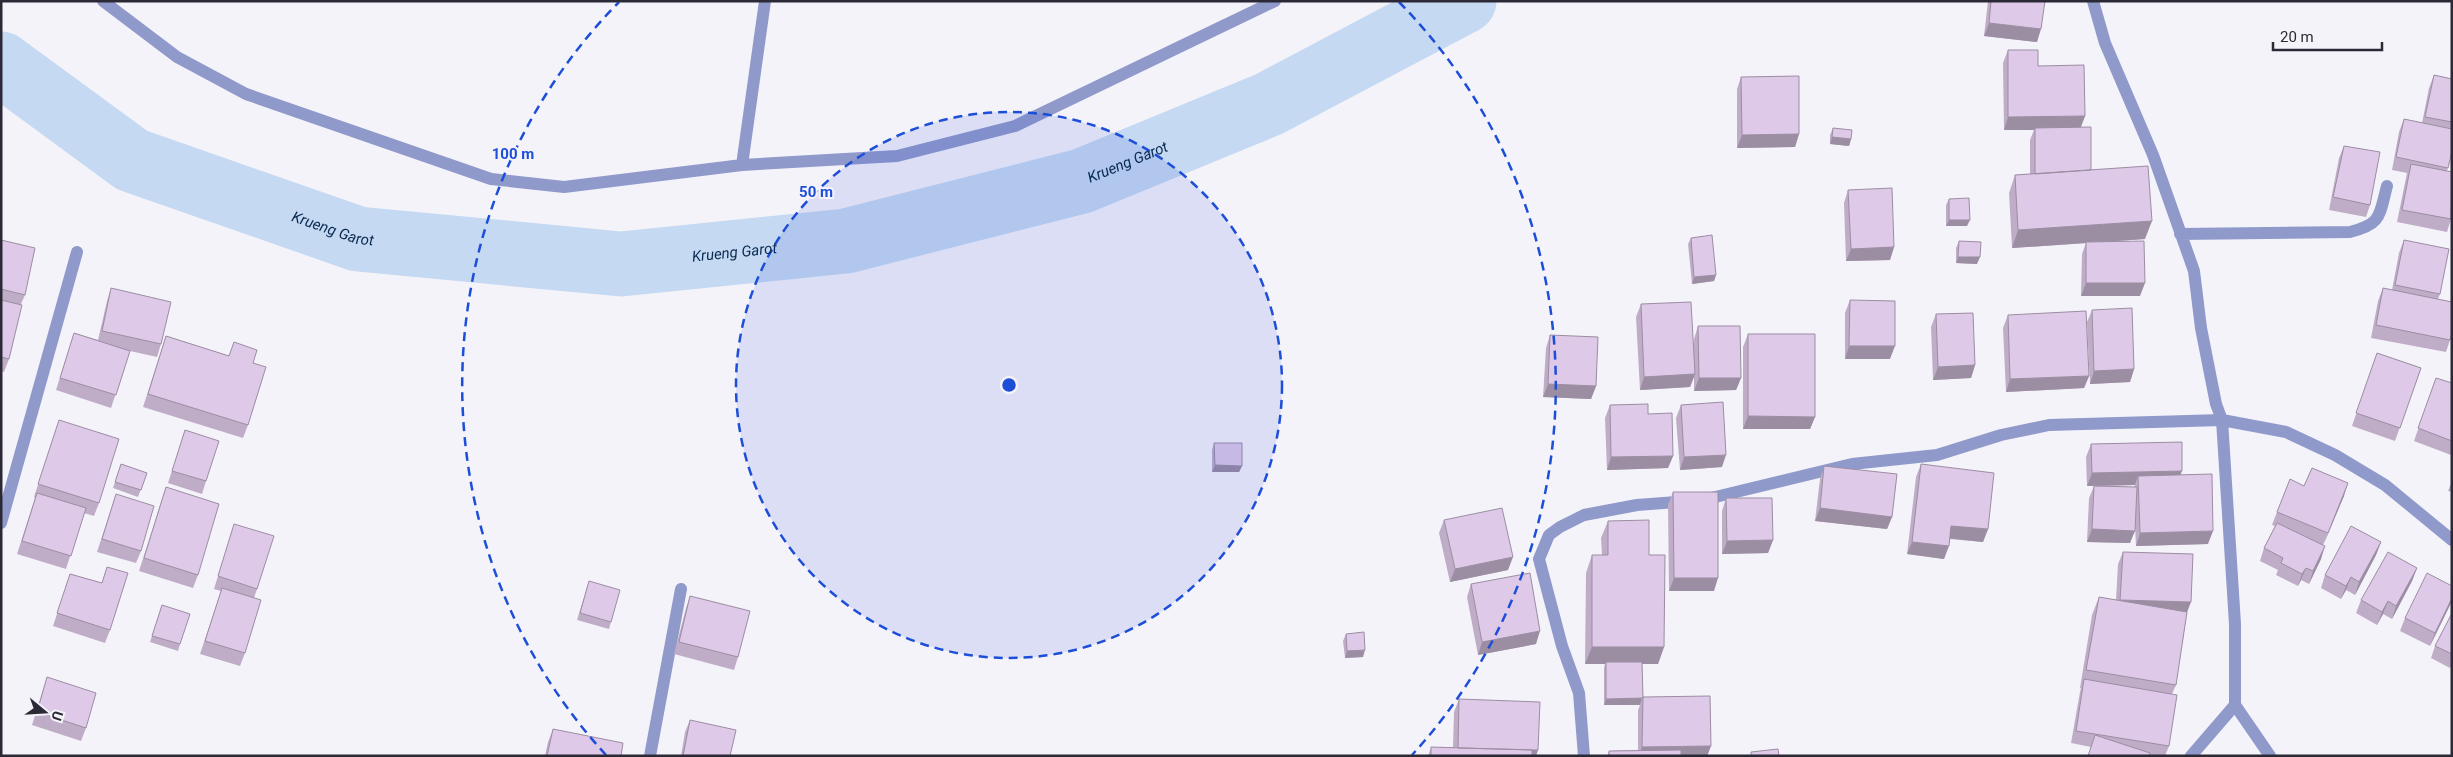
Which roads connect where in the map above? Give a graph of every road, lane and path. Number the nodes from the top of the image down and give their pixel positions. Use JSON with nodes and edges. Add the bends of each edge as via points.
{"nodes":[{"id":1,"x":103,"y":1,"type":"edge"},
{"id":2,"x":765,"y":1,"type":"edge"},
{"id":3,"x":1275,"y":1,"type":"edge"},
{"id":4,"x":2093,"y":1,"type":"edge"},
{"id":5,"x":742,"y":165,"type":"junction"},
{"id":6,"x":2387,"y":186,"type":"dead end"},
{"id":7,"x":2180,"y":234,"type":"junction"},
{"id":8,"x":77,"y":252,"type":"dead end"},
{"id":9,"x":2222,"y":420,"type":"junction"},
{"id":10,"x":1,"y":522,"type":"edge"},
{"id":11,"x":2452,"y":540,"type":"edge"},
{"id":12,"x":681,"y":589,"type":"dead end"},
{"id":13,"x":2235,"y":706,"type":"junction"},
{"id":14,"x":650,"y":756,"type":"edge"},
{"id":15,"x":1584,"y":756,"type":"edge"},
{"id":16,"x":2191,"y":756,"type":"edge"},
{"id":17,"x":2270,"y":756,"type":"edge"}],
"edges":[{"from":1,"to":5,"type":"street","via":[[177,57],[246,94],[491,180],[564,187]]},
{"from":2,"to":5,"type":"street"},
{"from":3,"to":5,"type":"street","via":[[1015,126],[897,156]]},
{"from":4,"to":7,"type":"street","via":[[2105,43],[2153,155]]},
{"from":6,"to":7,"type":"street","via":[[2379,217],[2369,227],[2350,232]]},
{"from":7,"to":9,"type":"street","via":[[2194,271],[2203,337]]},
{"from":8,"to":10,"type":"street"},
{"from":9,"to":11,"type":"street","via":[[2286,432],[2335,454],[2385,485]]},
{"from":9,"to":13,"type":"street","via":[[2235,624]]},
{"from":9,"to":15,"type":"street","via":[[2049,425],[2001,435],[1937,455],[1852,464],[1703,500],[1637,505],[1584,515],[1560,527],[1549,535],[1539,559],[1562,646],[1579,693]]},
{"from":12,"to":14,"type":"street"},
{"from":13,"to":16,"type":"street"},
{"from":13,"to":17,"type":"street"}]}
